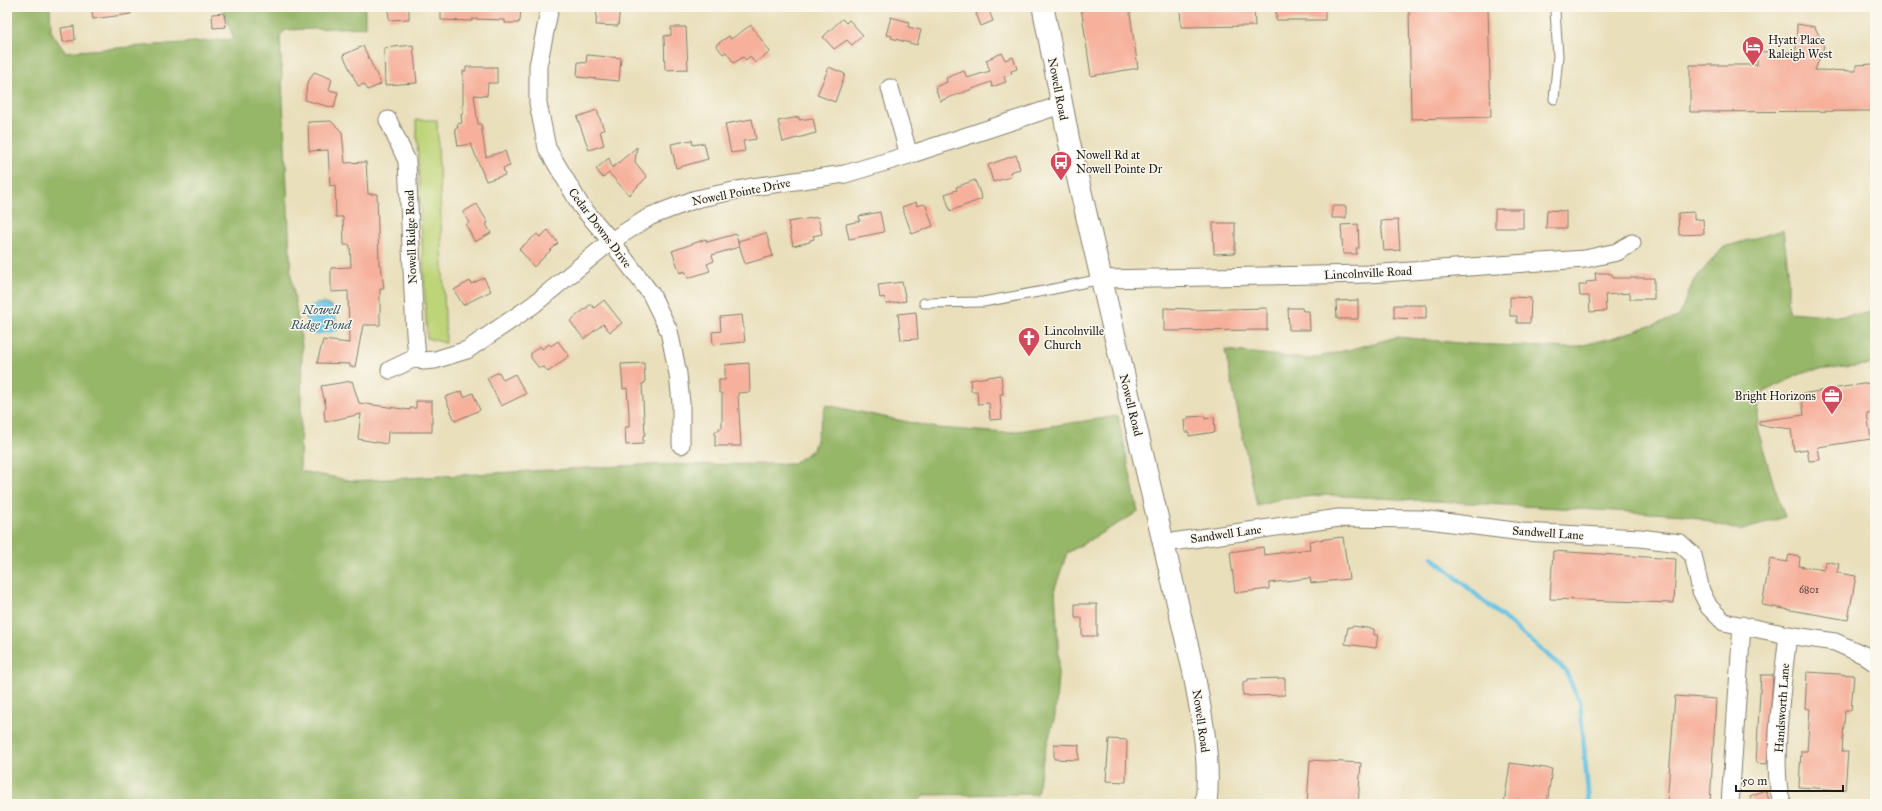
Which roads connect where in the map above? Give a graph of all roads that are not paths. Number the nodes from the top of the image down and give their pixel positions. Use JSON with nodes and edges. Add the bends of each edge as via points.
{"nodes":[{"id":1,"x":550,"y":7,"type":"edge"},
{"id":2,"x":1043,"y":7,"type":"edge"},
{"id":3,"x":1553,"y":7,"type":"edge"},
{"id":4,"x":890,"y":88,"type":"dead end"},
{"id":5,"x":1554,"y":99,"type":"dead end"},
{"id":6,"x":1061,"y":105,"type":"junction"},
{"id":7,"x":388,"y":120,"type":"dead end"},
{"id":8,"x":909,"y":155,"type":"junction"},
{"id":9,"x":611,"y":241,"type":"junction"},
{"id":10,"x":1632,"y":243,"type":"dead end"},
{"id":11,"x":1101,"y":279,"type":"junction"},
{"id":12,"x":924,"y":303,"type":"dead end"},
{"id":13,"x":417,"y":357,"type":"junction"},
{"id":14,"x":390,"y":370,"type":"dead end"},
{"id":15,"x":681,"y":445,"type":"dead end"},
{"id":16,"x":1164,"y":543,"type":"junction"},
{"id":17,"x":1742,"y":625,"type":"junction"},
{"id":18,"x":1788,"y":635,"type":"junction"},
{"id":19,"x":1875,"y":663,"type":"edge"},
{"id":20,"x":1206,"y":804,"type":"edge"},
{"id":21,"x":1730,"y":804,"type":"edge"},
{"id":22,"x":1783,"y":804,"type":"edge"}],
"edges":[{"from":1,"to":9,"type":"street","name":"Cedar Downs Drive","via":[[538,66],[538,103],[547,148],[581,206]]},
{"from":2,"to":6,"type":"street","name":"Nowell Road"},
{"from":3,"to":5,"type":"lane","via":[[1558,56]]},
{"from":4,"to":8,"type":"street"},
{"from":6,"to":8,"type":"street","name":"Nowell Pointe Drive"},
{"from":6,"to":11,"type":"street","name":"Nowell Road"},
{"from":7,"to":13,"type":"street","name":"Nowell Ridge Road","via":[[407,160]]},
{"from":8,"to":9,"type":"street","name":"Nowell Pointe Drive","via":[[845,174],[752,187],[696,199],[651,216]]},
{"from":9,"to":13,"type":"street","name":"Nowell Pointe Drive","via":[[533,305],[467,350],[435,360],[423,361]]},
{"from":9,"to":15,"type":"street","name":"Cedar Downs Drive","via":[[651,294],[669,331],[678,374]]},
{"from":10,"to":11,"type":"street","name":"Lincolnville Road","via":[[1617,252],[1585,259],[1368,274]]},
{"from":11,"to":12,"type":"lane","via":[[983,302]]},
{"from":11,"to":16,"type":"street","name":"Nowell Road"},
{"from":13,"to":14,"type":"street"},
{"from":16,"to":17,"type":"street","name":"Sandwell Lane","via":[[1339,518],[1421,519],[1522,532],[1640,538],[1680,543],[1693,554],[1700,591],[1709,607],[1724,622]]},
{"from":16,"to":20,"type":"street","name":"Nowell Road","via":[[1200,708],[1207,759]]},
{"from":17,"to":18,"type":"street","name":"Sandwell Lane"},
{"from":17,"to":21,"type":"street"},
{"from":18,"to":19,"type":"street","name":"Sandwell Lane","via":[[1835,642]]},
{"from":18,"to":22,"type":"street","name":"Handsworth Lane","via":[[1778,747],[1778,786]]}]}
